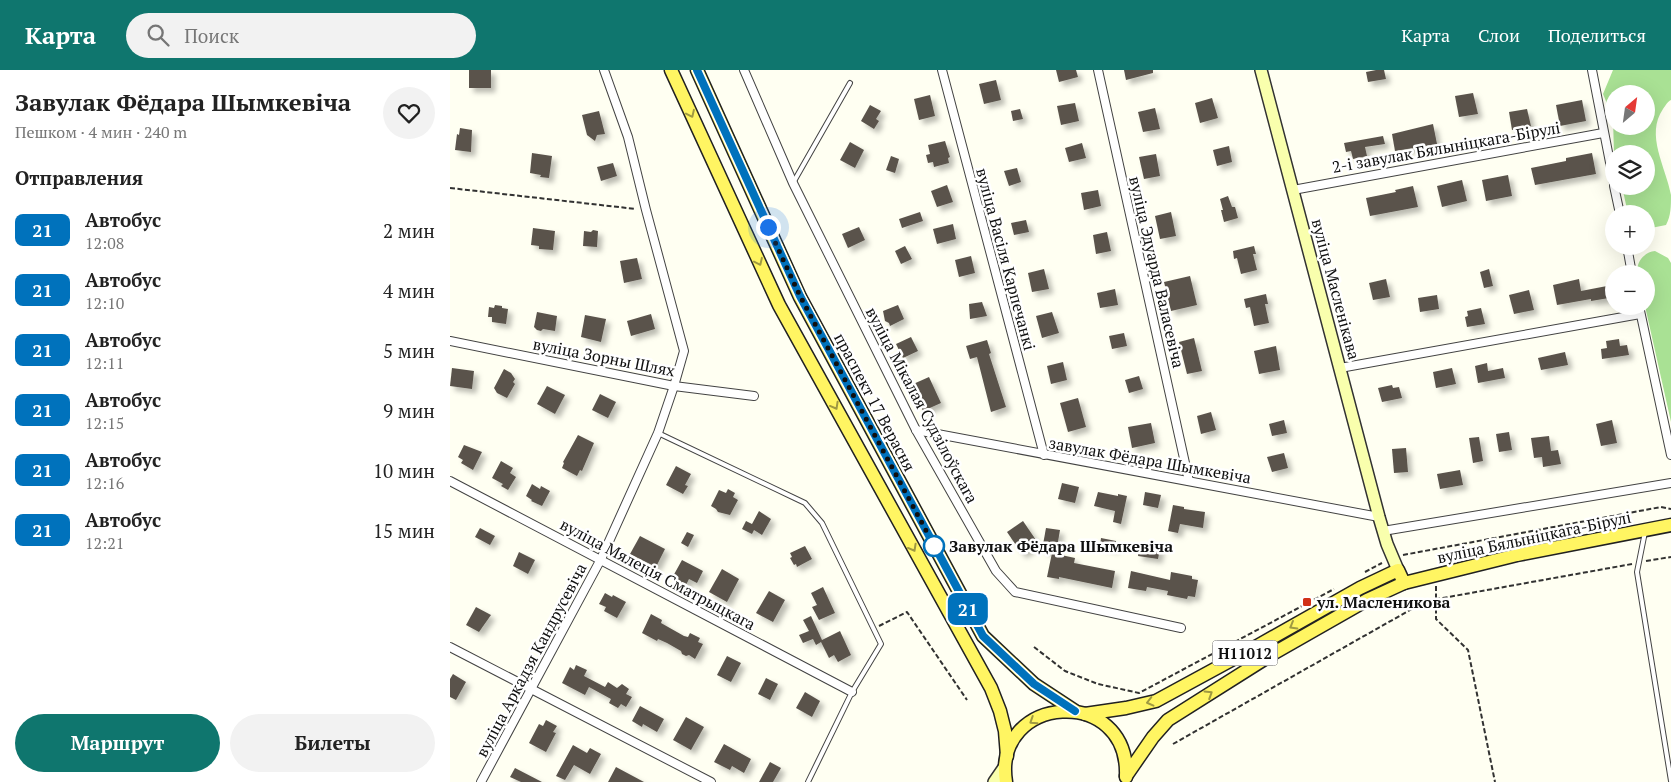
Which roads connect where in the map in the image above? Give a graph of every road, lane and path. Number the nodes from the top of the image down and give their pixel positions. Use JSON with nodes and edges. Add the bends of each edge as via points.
{"nodes":[{"id":1,"x":604,"y":70,"type":"edge"},
{"id":2,"x":671,"y":70,"type":"edge"},
{"id":3,"x":697,"y":70,"type":"edge"},
{"id":4,"x":744,"y":70,"type":"edge"},
{"id":5,"x":942,"y":70,"type":"edge"},
{"id":6,"x":1098,"y":70,"type":"edge"},
{"id":7,"x":1261,"y":70,"type":"edge"},
{"id":8,"x":1592,"y":70,"type":"edge"},
{"id":9,"x":850,"y":83,"type":"dead end"},
{"id":10,"x":1604,"y":133,"type":"junction"},
{"id":11,"x":1606,"y":145,"type":"edge"},
{"id":12,"x":794,"y":183,"type":"junction"},
{"id":13,"x":450,"y":188,"type":"edge"},
{"id":14,"x":1293,"y":190,"type":"junction"},
{"id":15,"x":646,"y":210,"type":"junction"},
{"id":16,"x":1614,"y":315,"type":"edge"},
{"id":17,"x":1641,"y":315,"type":"edge"},
{"id":18,"x":450,"y":341,"type":"edge"},
{"id":19,"x":1340,"y":368,"type":"junction"},
{"id":20,"x":674,"y":386,"type":"junction"},
{"id":21,"x":754,"y":396,"type":"dead end"},
{"id":22,"x":916,"y":430,"type":"junction"},
{"id":23,"x":658,"y":433,"type":"junction"},
{"id":24,"x":1044,"y":455,"type":"junction"},
{"id":25,"x":1671,"y":455,"type":"edge"},
{"id":26,"x":450,"y":481,"type":"edge"},
{"id":27,"x":1189,"y":481,"type":"junction"},
{"id":28,"x":1671,"y":484,"type":"edge"},
{"id":29,"x":1379,"y":518,"type":"junction"},
{"id":30,"x":1671,"y":525,"type":"edge"},
{"id":31,"x":1646,"y":530,"type":"junction"},
{"id":32,"x":1383,"y":531,"type":"junction"},
{"id":33,"x":1671,"y":557,"type":"edge"},
{"id":34,"x":601,"y":559,"type":"junction"},
{"id":35,"x":1639,"y":562,"type":"junction"},
{"id":36,"x":1398,"y":570,"type":"junction"},
{"id":37,"x":1436,"y":574,"type":"junction"},
{"id":38,"x":1404,"y":583,"type":"junction"},
{"id":39,"x":1436,"y":598,"type":"junction"},
{"id":40,"x":1182,"y":628,"type":"dead end"},
{"id":41,"x":874,"y":629,"type":"junction"},
{"id":42,"x":450,"y":646,"type":"edge"},
{"id":43,"x":532,"y":688,"type":"junction"},
{"id":44,"x":852,"y":692,"type":"junction"},
{"id":45,"x":967,"y":700,"type":"dead end"},
{"id":46,"x":1080,"y":713,"type":"junction"},
{"id":47,"x":1173,"y":744,"type":"dead end"},
{"id":48,"x":1006,"y":761,"type":"junction"},
{"id":49,"x":1125,"y":779,"type":"edge"},
{"id":50,"x":482,"y":782,"type":"edge"},
{"id":51,"x":711,"y":782,"type":"edge"},
{"id":52,"x":808,"y":782,"type":"edge"},
{"id":53,"x":994,"y":782,"type":"edge"},
{"id":54,"x":1006,"y":782,"type":"edge"},
{"id":55,"x":1496,"y":782,"type":"edge"},
{"id":56,"x":1671,"y":782,"type":"edge"}],
"edges":[{"from":1,"to":15,"type":"street","via":[[628,137]]},
{"from":2,"to":48,"type":"main road","one_way":true,"via":[[779,305],[991,688],[1000,711]]},
{"from":3,"to":46,"type":"main road","name":"праспект 17 Верасня","via":[[800,296],[983,636],[1034,684]]},
{"from":4,"to":12,"type":"street","name":"вуліца Мікалая Судзілоўскага"},
{"from":5,"to":24,"type":"street","name":"вуліца Васіля Карпечанкі"},
{"from":6,"to":27,"type":"street","name":"вуліца Эдуарда Валасевіча"},
{"from":7,"to":14,"type":"main road","name":"вуліца Масленікава"},
{"from":8,"to":10,"type":"street"},
{"from":9,"to":12,"type":"lane"},
{"from":10,"to":11,"type":"street"},
{"from":10,"to":14,"type":"street","name":"2-і завулак Бялыніцкага-Бірулі"},
{"from":12,"to":22,"type":"street","name":"вуліца Мікалая Судзілоўскага"},
{"from":13,"to":15,"type":"path"},
{"from":14,"to":19,"type":"main road","name":"вуліца Масленікава"},
{"from":15,"to":20,"type":"street","via":[[684,351]]},
{"from":16,"to":19,"type":"street"},
{"from":17,"to":25,"type":"street"},
{"from":18,"to":20,"type":"street","name":"вуліца Зорны Шлях"},
{"from":19,"to":29,"type":"main road","name":"вуліца Масленікава"},
{"from":20,"to":21,"type":"street","name":"вуліца Зорны Шлях"},
{"from":20,"to":23,"type":"street","name":"вуліца Аркадзя Кандрусевіча"},
{"from":22,"to":24,"type":"street","name":"завулак Фёдара Шымкевіча"},
{"from":22,"to":40,"type":"street","name":"вуліца Мікалая Судзілоўскага","via":[[996,571],[1015,592]]},
{"from":23,"to":34,"type":"street","name":"вуліца Аркадзя Кандрусевіча"},
{"from":23,"to":41,"type":"lane","via":[[805,504],[822,523]]},
{"from":24,"to":27,"type":"street","name":"завулак Фёдара Шымкевіча"},
{"from":26,"to":34,"type":"street","name":"вуліца Мялеція Сматрыцкага"},
{"from":27,"to":29,"type":"street","name":"завулак Фёдара Шымкевіча"},
{"from":28,"to":32,"type":"street"},
{"from":29,"to":32,"type":"main road"},
{"from":30,"to":31,"type":"main road","name":"вуліца Бялыніцкага-Бірулі","number":"Н11012"},
{"from":31,"to":35,"type":"lane"},
{"from":31,"to":37,"type":"main road","name":"вуліца Бялыніцкага-Бірулі","number":"Н11012"},
{"from":32,"to":36,"type":"main road"},
{"from":33,"to":35,"type":"path"},
{"from":34,"to":43,"type":"street","name":"вуліца Аркадзя Кандрусевіча"},
{"from":34,"to":44,"type":"street","name":"вуліца Мялеція Сматрыцкага"},
{"from":35,"to":39,"type":"path"},
{"from":35,"to":56,"type":"lane","via":[[1641,602]]},
{"from":36,"to":38,"type":"main road"},
{"from":36,"to":46,"type":"main road","number":"Н11012","one_way":true,"via":[[1156,701]]},
{"from":37,"to":38,"type":"main road","name":"вуліца Бялыніцкага-Бірулі","number":"Н11012"},
{"from":37,"to":39,"type":"path"},
{"from":49,"to":38,"type":"main road","name":"вуліца Бялыніцкага-Бірулі","number":"Н11012","one_way":true,"via":[[1168,720],[1274,653],[1367,600]]},
{"from":39,"to":47,"type":"path"},
{"from":39,"to":55,"type":"path","via":[[1436,620],[1468,650]]},
{"from":41,"to":44,"type":"lane","via":[[881,644]]},
{"from":41,"to":45,"type":"path","via":[[907,612]]},
{"from":42,"to":43,"type":"street"},
{"from":43,"to":50,"type":"street","name":"вуліца Аркадзя Кандрусевіча"},
{"from":43,"to":51,"type":"street"},
{"from":44,"to":52,"type":"lane"},
{"from":46,"to":48,"type":"main road","number":"Н11012","one_way":true,"via":[[1060,711],[1028,723],[1015,738]]},
{"from":46,"to":49,"type":"main road","number":"Н11012","via":[[1103,723],[1116,738],[1124,756]]},
{"from":48,"to":53,"type":"main road","number":"Н11012"},
{"from":48,"to":54,"type":"main road"}]}
